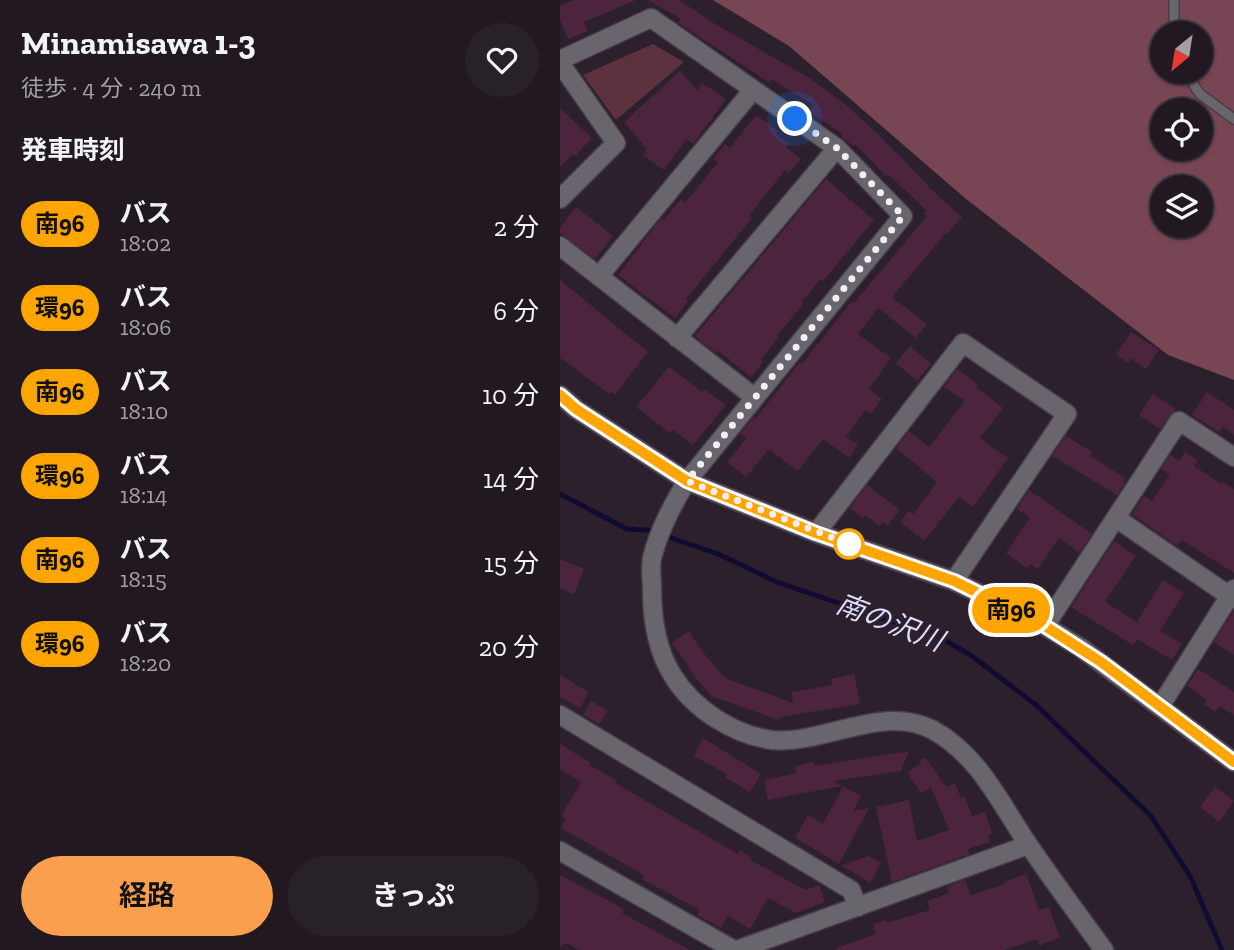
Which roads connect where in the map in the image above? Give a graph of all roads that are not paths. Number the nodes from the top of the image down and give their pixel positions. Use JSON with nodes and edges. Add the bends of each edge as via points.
{"nodes":[{"id":1,"x":1174,"y":0,"type":"edge"},
{"id":2,"x":1174,"y":21,"type":"edge"},
{"id":3,"x":560,"y":62,"type":"edge"},
{"id":4,"x":1193,"y":84,"type":"edge"},
{"id":5,"x":753,"y":90,"type":"junction"},
{"id":6,"x":1234,"y":119,"type":"edge"},
{"id":7,"x":837,"y":148,"type":"junction"},
{"id":8,"x":560,"y":199,"type":"edge"},
{"id":9,"x":560,"y":246,"type":"edge"},
{"id":10,"x":599,"y":276,"type":"junction"},
{"id":11,"x":677,"y":338,"type":"junction"},
{"id":12,"x":560,"y":395,"type":"edge"},
{"id":13,"x":754,"y":397,"type":"junction"},
{"id":14,"x":1234,"y":457,"type":"edge"},
{"id":15,"x":687,"y":481,"type":"junction"},
{"id":16,"x":1116,"y":518,"type":"junction"},
{"id":17,"x":816,"y":533,"type":"junction"},
{"id":18,"x":954,"y":581,"type":"junction"},
{"id":19,"x":1232,"y":594,"type":"edge"},
{"id":20,"x":1045,"y":626,"type":"junction"},
{"id":21,"x":1161,"y":705,"type":"junction"},
{"id":22,"x":560,"y":715,"type":"edge"},
{"id":23,"x":1234,"y":762,"type":"edge"},
{"id":24,"x":1028,"y":845,"type":"junction"},
{"id":25,"x":560,"y":851,"type":"edge"},
{"id":26,"x":858,"y":906,"type":"junction"},
{"id":27,"x":1097,"y":948,"type":"edge"},
{"id":28,"x":735,"y":950,"type":"edge"}],
"edges":[{"from":1,"to":2,"type":"lane"},
{"from":3,"to":5,"type":"street","via":[[651,18]]},
{"from":3,"to":8,"type":"street","via":[[616,143]]},
{"from":4,"to":6,"type":"lane"},
{"from":5,"to":7,"type":"street"},
{"from":5,"to":10,"type":"street"},
{"from":7,"to":11,"type":"street"},
{"from":7,"to":13,"type":"street","via":[[903,216]]},
{"from":9,"to":10,"type":"street"},
{"from":10,"to":11,"type":"street"},
{"from":11,"to":13,"type":"street"},
{"from":12,"to":15,"type":"street"},
{"from":13,"to":15,"type":"street"},
{"from":14,"to":16,"type":"street","via":[[1179,421]]},
{"from":15,"to":17,"type":"street"},
{"from":15,"to":24,"type":"street","via":[[668,512],[652,559],[652,607],[659,643],[673,676],[695,703],[742,733],[773,740],[907,722],[932,729],[964,752]]},
{"from":16,"to":19,"type":"street"},
{"from":16,"to":20,"type":"street"},
{"from":17,"to":18,"type":"street"},
{"from":17,"to":18,"type":"street","via":[[962,343],[1067,414]]},
{"from":18,"to":20,"type":"street"},
{"from":19,"to":21,"type":"street"},
{"from":20,"to":21,"type":"street"},
{"from":21,"to":23,"type":"street"},
{"from":22,"to":26,"type":"street","via":[[851,890]]},
{"from":24,"to":26,"type":"street"},
{"from":24,"to":27,"type":"street"},
{"from":25,"to":28,"type":"street"},
{"from":26,"to":28,"type":"street"}]}
